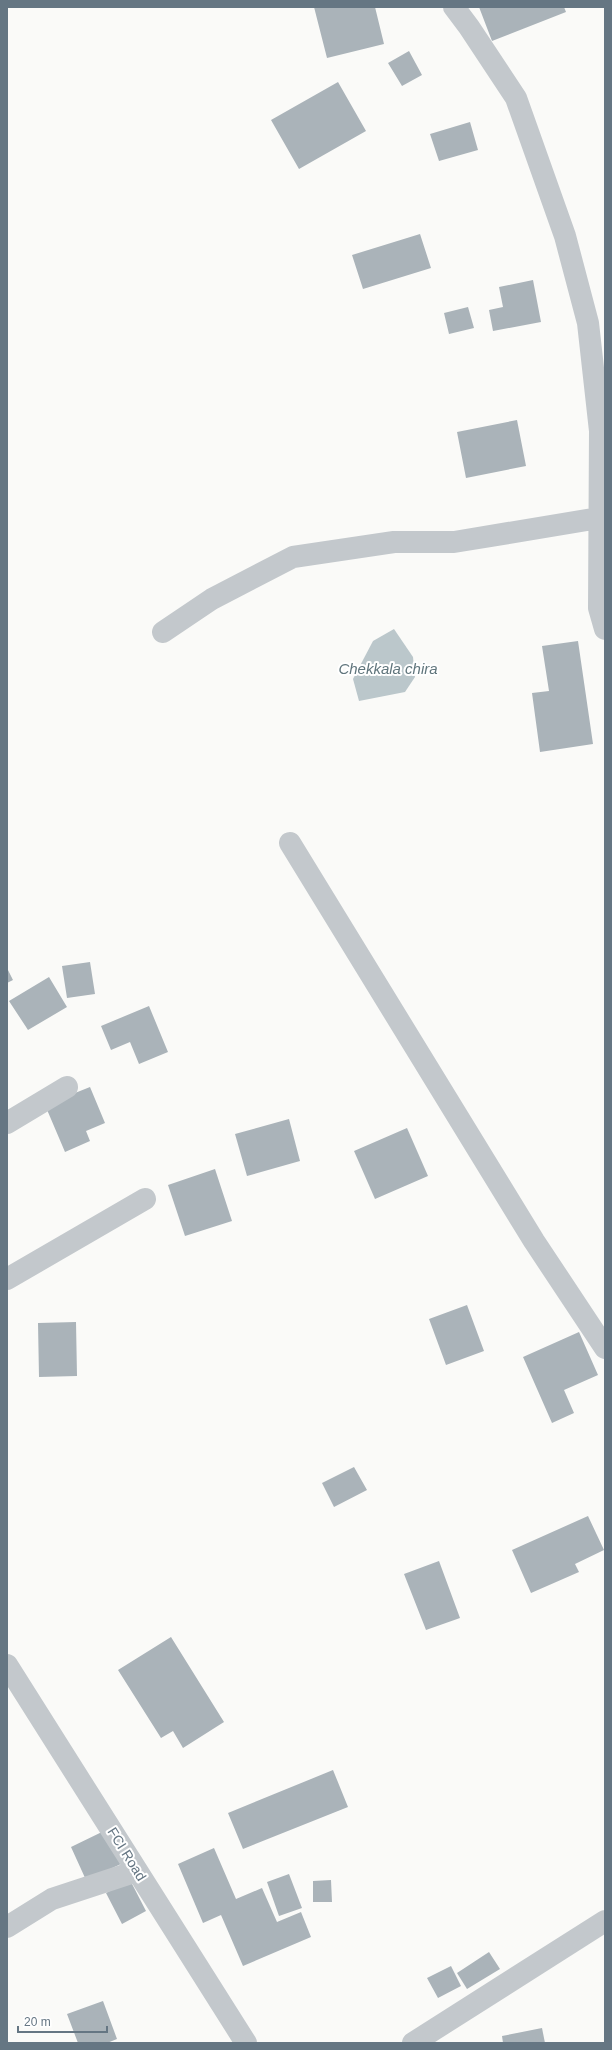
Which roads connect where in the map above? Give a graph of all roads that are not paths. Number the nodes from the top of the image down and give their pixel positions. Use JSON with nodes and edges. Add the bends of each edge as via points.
{"nodes":[{"id":1,"x":454,"y":7,"type":"edge"},
{"id":2,"x":602,"y":518,"type":"edge"},
{"id":3,"x":605,"y":629,"type":"edge"},
{"id":4,"x":163,"y":632,"type":"dead end"},
{"id":5,"x":290,"y":843,"type":"dead end"},
{"id":6,"x":67,"y":1087,"type":"dead end"},
{"id":7,"x":7,"y":1123,"type":"edge"},
{"id":8,"x":145,"y":1199,"type":"dead end"},
{"id":9,"x":7,"y":1279,"type":"edge"},
{"id":10,"x":605,"y":1348,"type":"edge"},
{"id":11,"x":7,"y":1665,"type":"edge"},
{"id":12,"x":138,"y":1871,"type":"junction"},
{"id":13,"x":605,"y":1921,"type":"edge"},
{"id":14,"x":7,"y":1927,"type":"edge"},
{"id":15,"x":246,"y":2043,"type":"edge"},
{"id":16,"x":414,"y":2043,"type":"edge"}],
"edges":[{"from":1,"to":2,"type":"street","via":[[516,98],[565,236],[588,324],[600,430]]},
{"from":2,"to":3,"type":"street","via":[[599,608]]},
{"from":2,"to":4,"type":"street","via":[[454,542],[394,542],[293,557],[212,599]]},
{"from":5,"to":10,"type":"street","via":[[534,1241]]},
{"from":6,"to":7,"type":"street"},
{"from":8,"to":9,"type":"street"},
{"from":11,"to":12,"type":"street","name":"FCI Road"},
{"from":12,"to":14,"type":"street","via":[[52,1899]]},
{"from":12,"to":15,"type":"street","name":"FCI Road"},
{"from":13,"to":16,"type":"street"}]}
